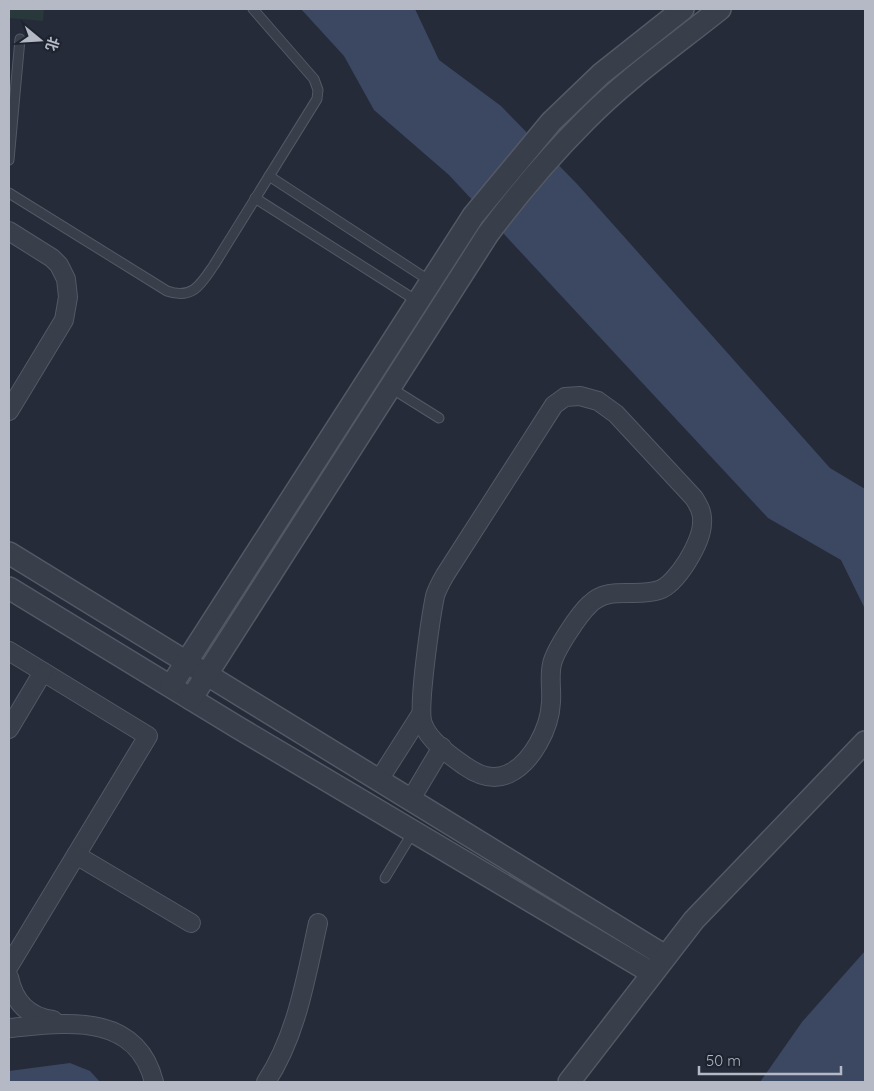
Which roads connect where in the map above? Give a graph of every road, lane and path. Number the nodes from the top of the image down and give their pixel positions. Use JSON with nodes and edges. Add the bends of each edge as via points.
{"nodes":[{"id":1,"x":253,"y":9,"type":"edge"},
{"id":2,"x":683,"y":9,"type":"edge"},
{"id":3,"x":720,"y":9,"type":"edge"},
{"id":4,"x":20,"y":39,"type":"dead end"},
{"id":5,"x":9,"y":160,"type":"edge"},
{"id":6,"x":269,"y":176,"type":"junction"},
{"id":7,"x":9,"y":193,"type":"edge"},
{"id":8,"x":255,"y":198,"type":"junction"},
{"id":9,"x":9,"y":231,"type":"edge"},
{"id":10,"x":430,"y":281,"type":"junction"},
{"id":11,"x":417,"y":301,"type":"junction"},
{"id":12,"x":389,"y":386,"type":"junction"},
{"id":13,"x":9,"y":411,"type":"edge"},
{"id":14,"x":439,"y":418,"type":"dead end"},
{"id":15,"x":9,"y":553,"type":"edge"},
{"id":16,"x":9,"y":588,"type":"edge"},
{"id":17,"x":9,"y":651,"type":"edge"},
{"id":18,"x":186,"y":662,"type":"junction"},
{"id":19,"x":43,"y":672,"type":"junction"},
{"id":20,"x":207,"y":675,"type":"junction"},
{"id":21,"x":171,"y":686,"type":"junction"},
{"id":22,"x":192,"y":699,"type":"junction"},
{"id":23,"x":421,"y":714,"type":"junction"},
{"id":24,"x":9,"y":729,"type":"edge"},
{"id":25,"x":862,"y":743,"type":"edge"},
{"id":26,"x":442,"y":747,"type":"junction"},
{"id":27,"x":379,"y":780,"type":"junction"},
{"id":28,"x":411,"y":800,"type":"junction"},
{"id":29,"x":413,"y":832,"type":"junction"},
{"id":30,"x":76,"y":856,"type":"junction"},
{"id":31,"x":385,"y":878,"type":"dead end"},
{"id":32,"x":191,"y":923,"type":"dead end"},
{"id":33,"x":318,"y":923,"type":"dead end"},
{"id":34,"x":665,"y":956,"type":"junction"},
{"id":35,"x":9,"y":966,"type":"edge"},
{"id":36,"x":652,"y":973,"type":"junction"},
{"id":37,"x":9,"y":977,"type":"edge"},
{"id":38,"x":74,"y":1023,"type":"junction"},
{"id":39,"x":9,"y":1028,"type":"edge"},
{"id":40,"x":154,"y":1082,"type":"edge"},
{"id":41,"x":266,"y":1082,"type":"edge"},
{"id":42,"x":569,"y":1082,"type":"edge"}],
"edges":[{"from":1,"to":6,"type":"lane","via":[[310,73],[318,90],[313,107]]},
{"from":2,"to":10,"type":"street","via":[[602,74],[545,128],[473,216]]},
{"from":3,"to":12,"type":"street","via":[[586,120],[525,186],[488,234]]},
{"from":4,"to":5,"type":"lane"},
{"from":6,"to":8,"type":"lane"},
{"from":6,"to":10,"type":"lane"},
{"from":7,"to":8,"type":"lane","via":[[167,291],[184,295],[198,287],[206,277]]},
{"from":8,"to":11,"type":"lane"},
{"from":9,"to":13,"type":"street","via":[[59,265],[66,280],[68,304],[64,320]]},
{"from":10,"to":11,"type":"street"},
{"from":11,"to":18,"type":"street"},
{"from":12,"to":14,"type":"lane"},
{"from":12,"to":20,"type":"street"},
{"from":15,"to":18,"type":"street"},
{"from":16,"to":21,"type":"street"},
{"from":17,"to":19,"type":"street"},
{"from":18,"to":20,"type":"street"},
{"from":18,"to":21,"type":"street"},
{"from":19,"to":24,"type":"street"},
{"from":19,"to":30,"type":"street","via":[[148,736]]},
{"from":20,"to":22,"type":"street"},
{"from":20,"to":27,"type":"street"},
{"from":21,"to":22,"type":"street"},
{"from":22,"to":29,"type":"street"},
{"from":23,"to":26,"type":"street","via":[[425,729]]},
{"from":23,"to":26,"type":"street","via":[[434,605],[445,576],[554,405],[572,396],[589,398],[604,405],[616,414],[699,506],[702,524],[698,543],[674,579],[660,590],[615,592],[590,604],[553,661],[550,716],[545,730],[516,768],[507,774],[486,777]]},
{"from":23,"to":27,"type":"street"},
{"from":25,"to":34,"type":"street","via":[[694,920]]},
{"from":26,"to":28,"type":"street"},
{"from":27,"to":28,"type":"street"},
{"from":28,"to":34,"type":"street"},
{"from":29,"to":31,"type":"lane"},
{"from":29,"to":36,"type":"street"},
{"from":30,"to":32,"type":"street"},
{"from":30,"to":35,"type":"street"},
{"from":33,"to":41,"type":"street","via":[[297,1014]]},
{"from":34,"to":36,"type":"street"},
{"from":36,"to":42,"type":"street"},
{"from":37,"to":38,"type":"street","via":[[13,992],[25,1010],[46,1019]]},
{"from":38,"to":39,"type":"street"},
{"from":38,"to":40,"type":"street","via":[[92,1024],[123,1037],[143,1055]]}]}
